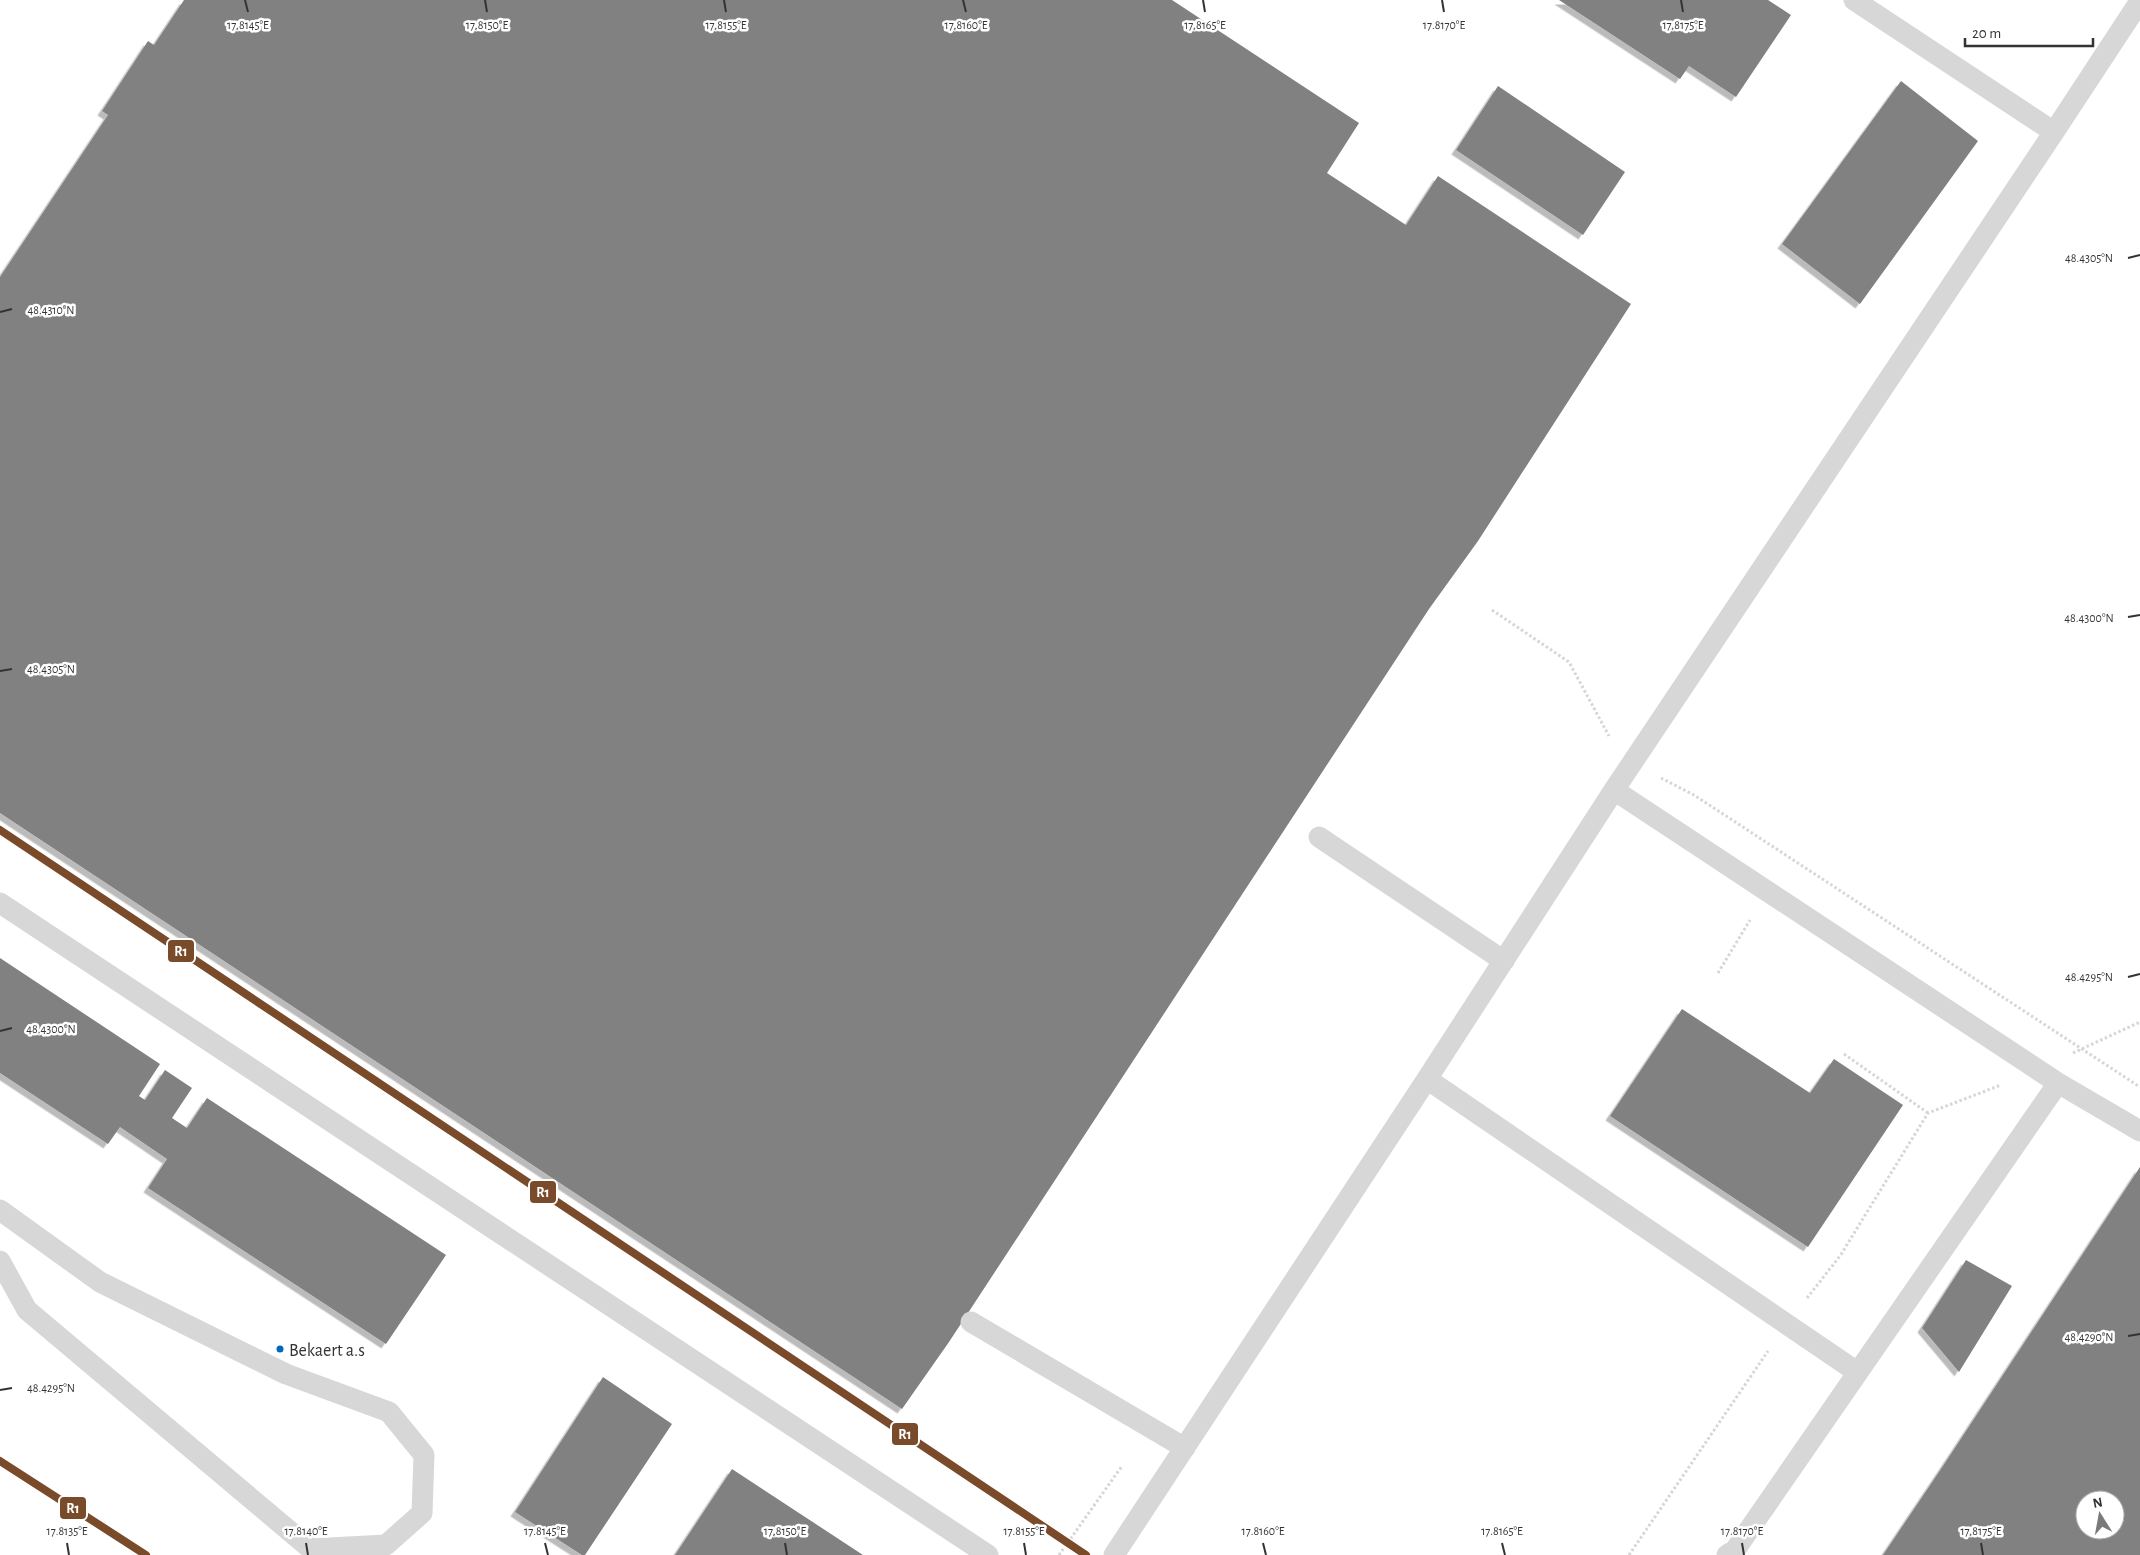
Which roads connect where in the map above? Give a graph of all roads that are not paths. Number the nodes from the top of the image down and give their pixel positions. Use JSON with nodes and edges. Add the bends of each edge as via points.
{"nodes":[{"id":1,"x":1854,"y":0,"type":"edge"},
{"id":2,"x":2140,"y":1,"type":"edge"},
{"id":3,"x":2054,"y":132,"type":"junction"},
{"id":4,"x":1614,"y":790,"type":"junction"},
{"id":5,"x":1319,"y":837,"type":"dead end"},
{"id":6,"x":0,"y":903,"type":"edge"},
{"id":7,"x":1504,"y":961,"type":"junction"},
{"id":8,"x":1427,"y":1079,"type":"junction"},
{"id":9,"x":2058,"y":1083,"type":"junction"},
{"id":10,"x":2140,"y":1130,"type":"edge"},
{"id":11,"x":0,"y":1210,"type":"edge"},
{"id":12,"x":0,"y":1261,"type":"edge"},
{"id":13,"x":971,"y":1322,"type":"dead end"},
{"id":14,"x":1857,"y":1372,"type":"junction"},
{"id":15,"x":1185,"y":1448,"type":"junction"},
{"id":16,"x":314,"y":1552,"type":"edge"},
{"id":17,"x":988,"y":1555,"type":"edge"},
{"id":18,"x":1114,"y":1555,"type":"edge"},
{"id":19,"x":1727,"y":1555,"type":"edge"}],
"edges":[{"from":1,"to":3,"type":"lane"},
{"from":2,"to":3,"type":"lane"},
{"from":3,"to":4,"type":"lane"},
{"from":4,"to":7,"type":"lane"},
{"from":4,"to":9,"type":"lane"},
{"from":5,"to":7,"type":"lane"},
{"from":6,"to":17,"type":"lane"},
{"from":7,"to":8,"type":"lane"},
{"from":8,"to":14,"type":"lane"},
{"from":8,"to":15,"type":"lane"},
{"from":9,"to":10,"type":"lane"},
{"from":9,"to":14,"type":"lane"},
{"from":11,"to":16,"type":"lane","via":[[100,1282],[286,1374],[389,1412],[424,1454],[422,1513],[386,1545]]},
{"from":12,"to":16,"type":"lane","via":[[27,1310]]},
{"from":13,"to":15,"type":"lane"},
{"from":14,"to":19,"type":"lane","via":[[1735,1550]]},
{"from":15,"to":18,"type":"lane"}]}
